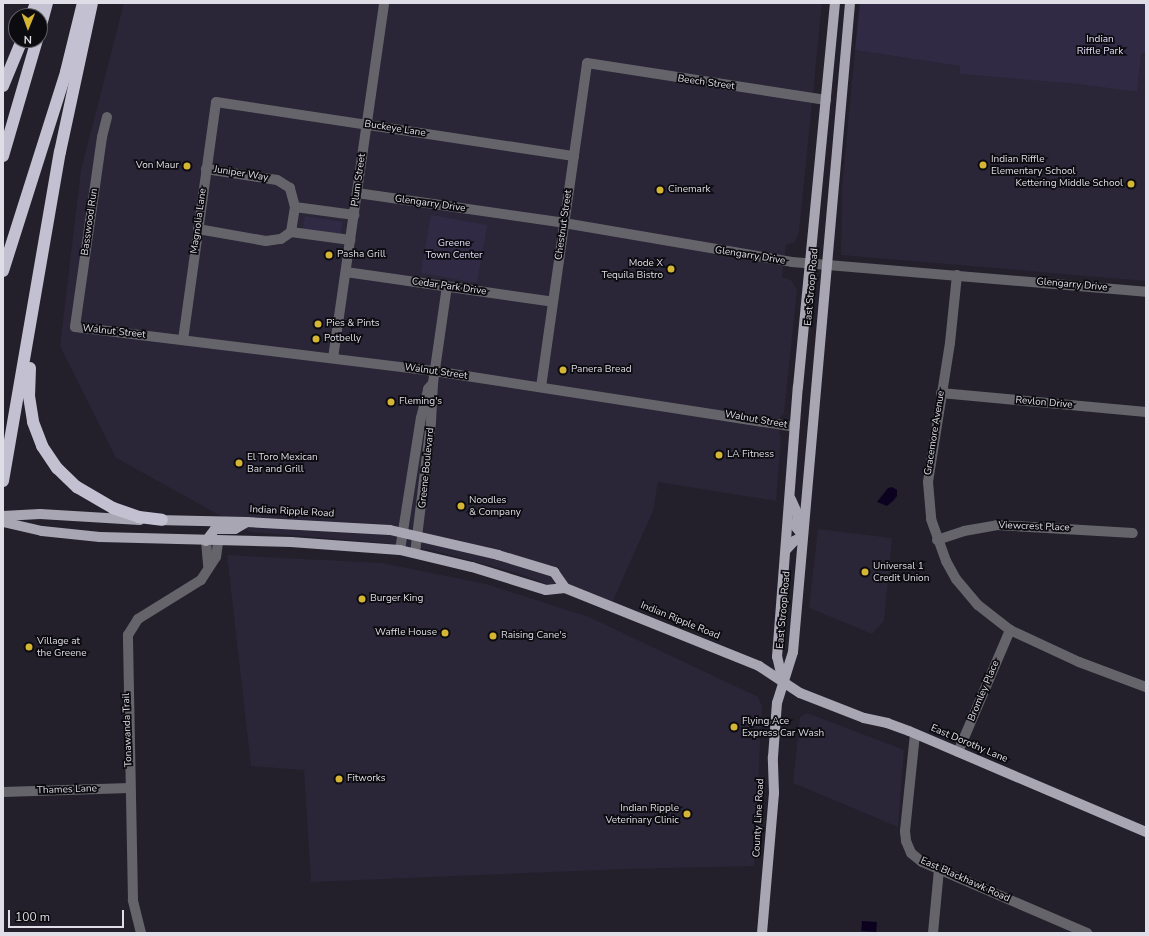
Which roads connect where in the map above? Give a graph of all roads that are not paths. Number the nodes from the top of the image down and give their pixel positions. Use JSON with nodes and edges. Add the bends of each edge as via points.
{"nodes":[{"id":1,"x":84,"y":3,"type":"edge"},
{"id":2,"x":92,"y":3,"type":"edge"},
{"id":3,"x":384,"y":3,"type":"edge"},
{"id":4,"x":835,"y":3,"type":"edge"},
{"id":5,"x":850,"y":3,"type":"edge"},
{"id":6,"x":19,"y":48,"type":"edge"},
{"id":7,"x":35,"y":48,"type":"edge"},
{"id":8,"x":587,"y":63,"type":"joint"},
{"id":9,"x":3,"y":86,"type":"edge"},
{"id":10,"x":826,"y":100,"type":"junction"},
{"id":11,"x":216,"y":102,"type":"joint"},
{"id":12,"x":107,"y":117,"type":"dead end"},
{"id":13,"x":366,"y":125,"type":"junction"},
{"id":14,"x":3,"y":156,"type":"edge"},
{"id":15,"x":574,"y":156,"type":"junction"},
{"id":16,"x":206,"y":169,"type":"junction"},
{"id":17,"x":357,"y":193,"type":"junction"},
{"id":18,"x":295,"y":207,"type":"junction"},
{"id":19,"x":354,"y":215,"type":"junction"},
{"id":20,"x":564,"y":223,"type":"junction"},
{"id":21,"x":198,"y":229,"type":"junction"},
{"id":22,"x":291,"y":232,"type":"junction"},
{"id":23,"x":350,"y":240,"type":"junction"},
{"id":24,"x":808,"y":264,"type":"junction"},
{"id":25,"x":826,"y":265,"type":"junction"},
{"id":26,"x":3,"y":271,"type":"edge"},
{"id":27,"x":346,"y":272,"type":"junction"},
{"id":28,"x":41,"y":273,"type":"junction"},
{"id":29,"x":957,"y":275,"type":"junction"},
{"id":30,"x":447,"y":286,"type":"junction"},
{"id":31,"x":1146,"y":292,"type":"edge"},
{"id":32,"x":553,"y":302,"type":"junction"},
{"id":33,"x":75,"y":327,"type":"joint"},
{"id":34,"x":182,"y":340,"type":"junction"},
{"id":35,"x":333,"y":358,"type":"junction"},
{"id":36,"x":434,"y":371,"type":"junction"},
{"id":37,"x":433,"y":383,"type":"junction"},
{"id":38,"x":541,"y":387,"type":"junction"},
{"id":39,"x":941,"y":393,"type":"junction"},
{"id":40,"x":1146,"y":412,"type":"edge"},
{"id":41,"x":795,"y":427,"type":"junction"},
{"id":42,"x":3,"y":481,"type":"edge"},
{"id":43,"x":790,"y":495,"type":"junction"},
{"id":44,"x":3,"y":516,"type":"edge"},
{"id":45,"x":162,"y":520,"type":"junction"},
{"id":46,"x":3,"y":522,"type":"edge"},
{"id":47,"x":246,"y":522,"type":"junction"},
{"id":48,"x":402,"y":533,"type":"junction"},
{"id":49,"x":1133,"y":533,"type":"dead end"},
{"id":50,"x":417,"y":536,"type":"junction"},
{"id":51,"x":803,"y":536,"type":"junction"},
{"id":52,"x":937,"y":540,"type":"junction"},
{"id":53,"x":206,"y":541,"type":"junction"},
{"id":54,"x":218,"y":542,"type":"junction"},
{"id":55,"x":400,"y":550,"type":"junction"},
{"id":56,"x":786,"y":552,"type":"junction"},
{"id":57,"x":415,"y":553,"type":"junction"},
{"id":58,"x":208,"y":566,"type":"junction"},
{"id":59,"x":565,"y":588,"type":"junction"},
{"id":60,"x":1010,"y":630,"type":"junction"},
{"id":61,"x":783,"y":682,"type":"junction"},
{"id":62,"x":1146,"y":687,"type":"edge"},
{"id":63,"x":915,"y":734,"type":"junction"},
{"id":64,"x":958,"y":752,"type":"junction"},
{"id":65,"x":130,"y":788,"type":"junction"},
{"id":66,"x":3,"y":792,"type":"edge"},
{"id":67,"x":1146,"y":832,"type":"edge"},
{"id":68,"x":939,"y":869,"type":"junction"},
{"id":69,"x":141,"y":933,"type":"edge"},
{"id":70,"x":762,"y":933,"type":"edge"},
{"id":71,"x":933,"y":933,"type":"edge"},
{"id":72,"x":1087,"y":933,"type":"edge"}],
"edges":[{"from":1,"to":26,"type":"highway","via":[[66,72]]},
{"from":2,"to":28,"type":"highway","via":[[60,152]]},
{"from":3,"to":13,"type":"street","name":"Plum Street"},
{"from":4,"to":10,"type":"main road","name":"East Stroop Road"},
{"from":5,"to":25,"type":"main road","name":"East Stroop Road"},
{"from":6,"to":9,"type":"highway"},
{"from":7,"to":14,"type":"highway"},
{"from":8,"to":10,"type":"street","name":"Beech Street"},
{"from":8,"to":15,"type":"street","name":"Chestnut Street"},
{"from":10,"to":24,"type":"main road","name":"East Stroop Road"},
{"from":11,"to":13,"type":"street","name":"Buckeye Lane"},
{"from":11,"to":16,"type":"street","name":"Magnolia Lane"},
{"from":12,"to":33,"type":"street","name":"Basswood Run"},
{"from":13,"to":15,"type":"street","name":"Buckeye Lane"},
{"from":13,"to":17,"type":"street","name":"Plum Street"},
{"from":15,"to":20,"type":"street","name":"Chestnut Street"},
{"from":16,"to":18,"type":"street","name":"Juniper Way","via":[[276,180],[290,188]]},
{"from":16,"to":21,"type":"street","name":"Magnolia Lane"},
{"from":17,"to":19,"type":"street","name":"Plum Street"},
{"from":17,"to":20,"type":"street","name":"Glengarry Drive"},
{"from":18,"to":19,"type":"street"},
{"from":18,"to":22,"type":"street","name":"Juniper Way"},
{"from":19,"to":23,"type":"street","name":"Plum Street"},
{"from":20,"to":24,"type":"street","name":"Glengarry Drive","via":[[752,257]]},
{"from":20,"to":32,"type":"street","name":"Chestnut Street"},
{"from":21,"to":22,"type":"street","via":[[266,241],[282,239]]},
{"from":21,"to":34,"type":"street","name":"Magnolia Lane"},
{"from":22,"to":23,"type":"street"},
{"from":23,"to":27,"type":"street","name":"Plum Street"},
{"from":24,"to":25,"type":"street","name":"Glengarry Drive"},
{"from":24,"to":41,"type":"main road","name":"East Stroop Road"},
{"from":25,"to":29,"type":"street","name":"Glengarry Drive"},
{"from":25,"to":51,"type":"main road","name":"East Stroop Road"},
{"from":27,"to":30,"type":"street","name":"Cedar Park Drive"},
{"from":27,"to":35,"type":"street","name":"Plum Street"},
{"from":28,"to":42,"type":"highway"},
{"from":28,"to":45,"type":"highway","via":[[29,387],[33,422],[42,446],[62,474],[94,498],[128,513]]},
{"from":29,"to":31,"type":"street","name":"Glengarry Drive"},
{"from":29,"to":39,"type":"street","name":"Gracemore Avenue","via":[[950,343]]},
{"from":30,"to":32,"type":"street","name":"Cedar Park Drive"},
{"from":30,"to":36,"type":"street","name":"Greene Boulevard"},
{"from":32,"to":38,"type":"street","name":"Chestnut Street"},
{"from":33,"to":34,"type":"street","name":"Walnut Street"},
{"from":34,"to":35,"type":"street","name":"Walnut Street"},
{"from":35,"to":36,"type":"street","name":"Walnut Street"},
{"from":36,"to":37,"type":"street","name":"Greene Boulevard"},
{"from":36,"to":38,"type":"street","name":"Walnut Street"},
{"from":37,"to":48,"type":"street","name":"Greene Boulevard","via":[[428,390],[421,418]]},
{"from":37,"to":50,"type":"street","name":"Greene Boulevard","via":[[432,422]]},
{"from":38,"to":41,"type":"street","name":"Walnut Street"},
{"from":39,"to":40,"type":"street","name":"Revlon Drive"},
{"from":39,"to":52,"type":"street","name":"Gracemore Avenue","via":[[928,482],[931,520]]},
{"from":41,"to":43,"type":"main road","name":"East Stroop Road"},
{"from":43,"to":51,"type":"main road","via":[[798,515],[796,528]]},
{"from":43,"to":56,"type":"main road","name":"East Stroop Road"},
{"from":44,"to":45,"type":"main road","name":"Indian Ripple Road","via":[[40,514]]},
{"from":45,"to":47,"type":"main road","name":"Indian Ripple Road"},
{"from":46,"to":53,"type":"main road","name":"Indian Ripple Road","via":[[42,531],[100,538]]},
{"from":47,"to":48,"type":"main road","name":"Indian Ripple Road"},
{"from":47,"to":53,"type":"main road","via":[[235,529],[215,529]]},
{"from":48,"to":50,"type":"main road","name":"Indian Ripple Road"},
{"from":48,"to":55,"type":"street","name":"Greene Boulevard"},
{"from":49,"to":52,"type":"street","name":"Viewcrest Place","via":[[997,525],[964,531]]},
{"from":50,"to":57,"type":"street","name":"Greene Boulevard"},
{"from":50,"to":59,"type":"main road","name":"Indian Ripple Road","via":[[498,555],[554,572]]},
{"from":51,"to":56,"type":"main road","via":[[794,541]]},
{"from":51,"to":61,"type":"main road","name":"East Stroop Road","via":[[793,652]]},
{"from":52,"to":60,"type":"street","name":"Gracemore Avenue","via":[[946,561],[965,591],[992,618]]},
{"from":53,"to":54,"type":"main road","name":"Indian Ripple Road"},
{"from":53,"to":58,"type":"street"},
{"from":54,"to":55,"type":"main road","name":"Indian Ripple Road","via":[[292,542]]},
{"from":54,"to":58,"type":"street","name":"Tonawanda Trail","via":[[216,557]]},
{"from":55,"to":57,"type":"main road","name":"Indian Ripple Road"},
{"from":56,"to":61,"type":"main road","name":"East Stroop Road","via":[[777,657]]},
{"from":57,"to":59,"type":"main road","name":"Indian Ripple Road","via":[[546,590]]},
{"from":58,"to":65,"type":"street","name":"Tonawanda Trail","via":[[201,580],[138,620],[128,635]]},
{"from":59,"to":61,"type":"main road","name":"Indian Ripple Road","via":[[759,666]]},
{"from":60,"to":62,"type":"street","name":"Gracemore Avenue","via":[[1079,662]]},
{"from":60,"to":64,"type":"street","name":"Bromley Place"},
{"from":61,"to":63,"type":"main road","name":"East Dorothy Lane","via":[[800,693],[864,718]]},
{"from":61,"to":70,"type":"main road","name":"County Line Road","via":[[777,703],[773,757],[774,793]]},
{"from":63,"to":64,"type":"main road","name":"East Dorothy Lane"},
{"from":63,"to":68,"type":"street","name":"East Blackhawk Road","via":[[906,841],[916,858]]},
{"from":64,"to":67,"type":"main road","name":"East Dorothy Lane"},
{"from":65,"to":66,"type":"street","name":"Thames Lane"},
{"from":65,"to":69,"type":"street","name":"Tonawanda Trail","via":[[133,900]]},
{"from":68,"to":71,"type":"street"},
{"from":68,"to":72,"type":"street","name":"East Blackhawk Road"}]}
